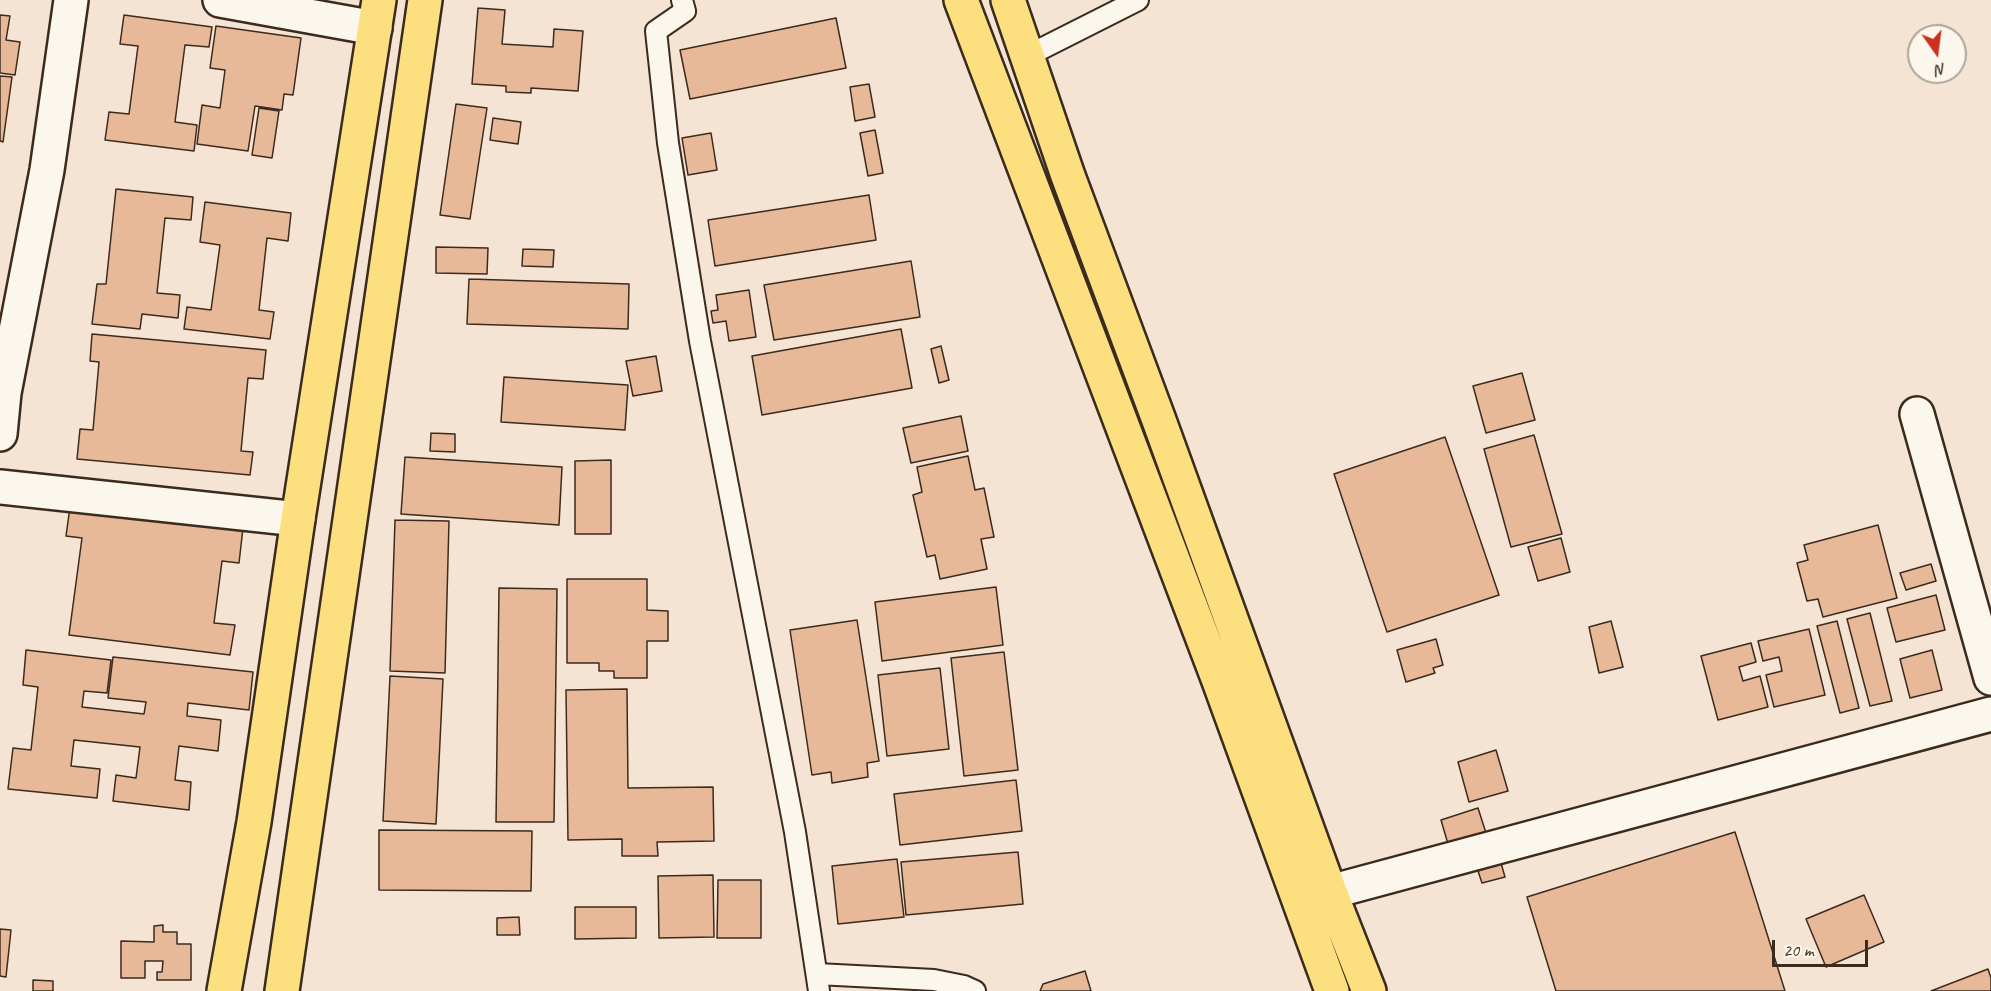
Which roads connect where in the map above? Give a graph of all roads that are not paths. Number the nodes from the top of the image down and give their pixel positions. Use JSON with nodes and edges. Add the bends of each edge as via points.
{"nodes":[{"id":1,"x":71,"y":0,"type":"edge"},
{"id":2,"x":220,"y":0,"type":"edge"},
{"id":3,"x":425,"y":0,"type":"edge"},
{"id":4,"x":682,"y":0,"type":"edge"},
{"id":5,"x":962,"y":0,"type":"edge"},
{"id":6,"x":1008,"y":0,"type":"edge"},
{"id":7,"x":1028,"y":0,"type":"edge"},
{"id":8,"x":1138,"y":0,"type":"edge"},
{"id":9,"x":377,"y":14,"type":"edge"},
{"id":10,"x":1037,"y":51,"type":"junction"},
{"id":11,"x":1052,"y":129,"type":"junction"},
{"id":12,"x":2,"y":393,"type":"edge"},
{"id":13,"x":1917,"y":414,"type":"dead end"},
{"id":14,"x":0,"y":435,"type":"edge"},
{"id":15,"x":0,"y":487,"type":"edge"},
{"id":16,"x":298,"y":519,"type":"junction"},
{"id":17,"x":1991,"y":678,"type":"edge"},
{"id":18,"x":1991,"y":714,"type":"edge"},
{"id":19,"x":1330,"y":892,"type":"junction"},
{"id":20,"x":818,"y":982,"type":"edge"},
{"id":21,"x":224,"y":991,"type":"edge"},
{"id":22,"x":282,"y":991,"type":"edge"},
{"id":23,"x":975,"y":991,"type":"edge"},
{"id":24,"x":1332,"y":991,"type":"edge"},
{"id":25,"x":1369,"y":991,"type":"edge"}],
"edges":[{"from":1,"to":12,"type":"street","via":[[47,170]]},
{"from":2,"to":9,"type":"street"},
{"from":3,"to":22,"type":"main road"},
{"from":4,"to":20,"type":"lane","via":[[685,11],[656,32],[668,143],[700,341],[795,832]]},
{"from":5,"to":24,"type":"main road"},
{"from":6,"to":11,"type":"main road"},
{"from":7,"to":10,"type":"main road"},
{"from":8,"to":10,"type":"lane"},
{"from":9,"to":16,"type":"main road"},
{"from":10,"to":11,"type":"main road"},
{"from":11,"to":19,"type":"main road"},
{"from":12,"to":14,"type":"street"},
{"from":13,"to":17,"type":"street"},
{"from":15,"to":16,"type":"street"},
{"from":16,"to":21,"type":"main road","via":[[254,822]]},
{"from":18,"to":19,"type":"street"},
{"from":19,"to":25,"type":"main road"},
{"from":20,"to":23,"type":"lane","via":[[934,980]]}]}
